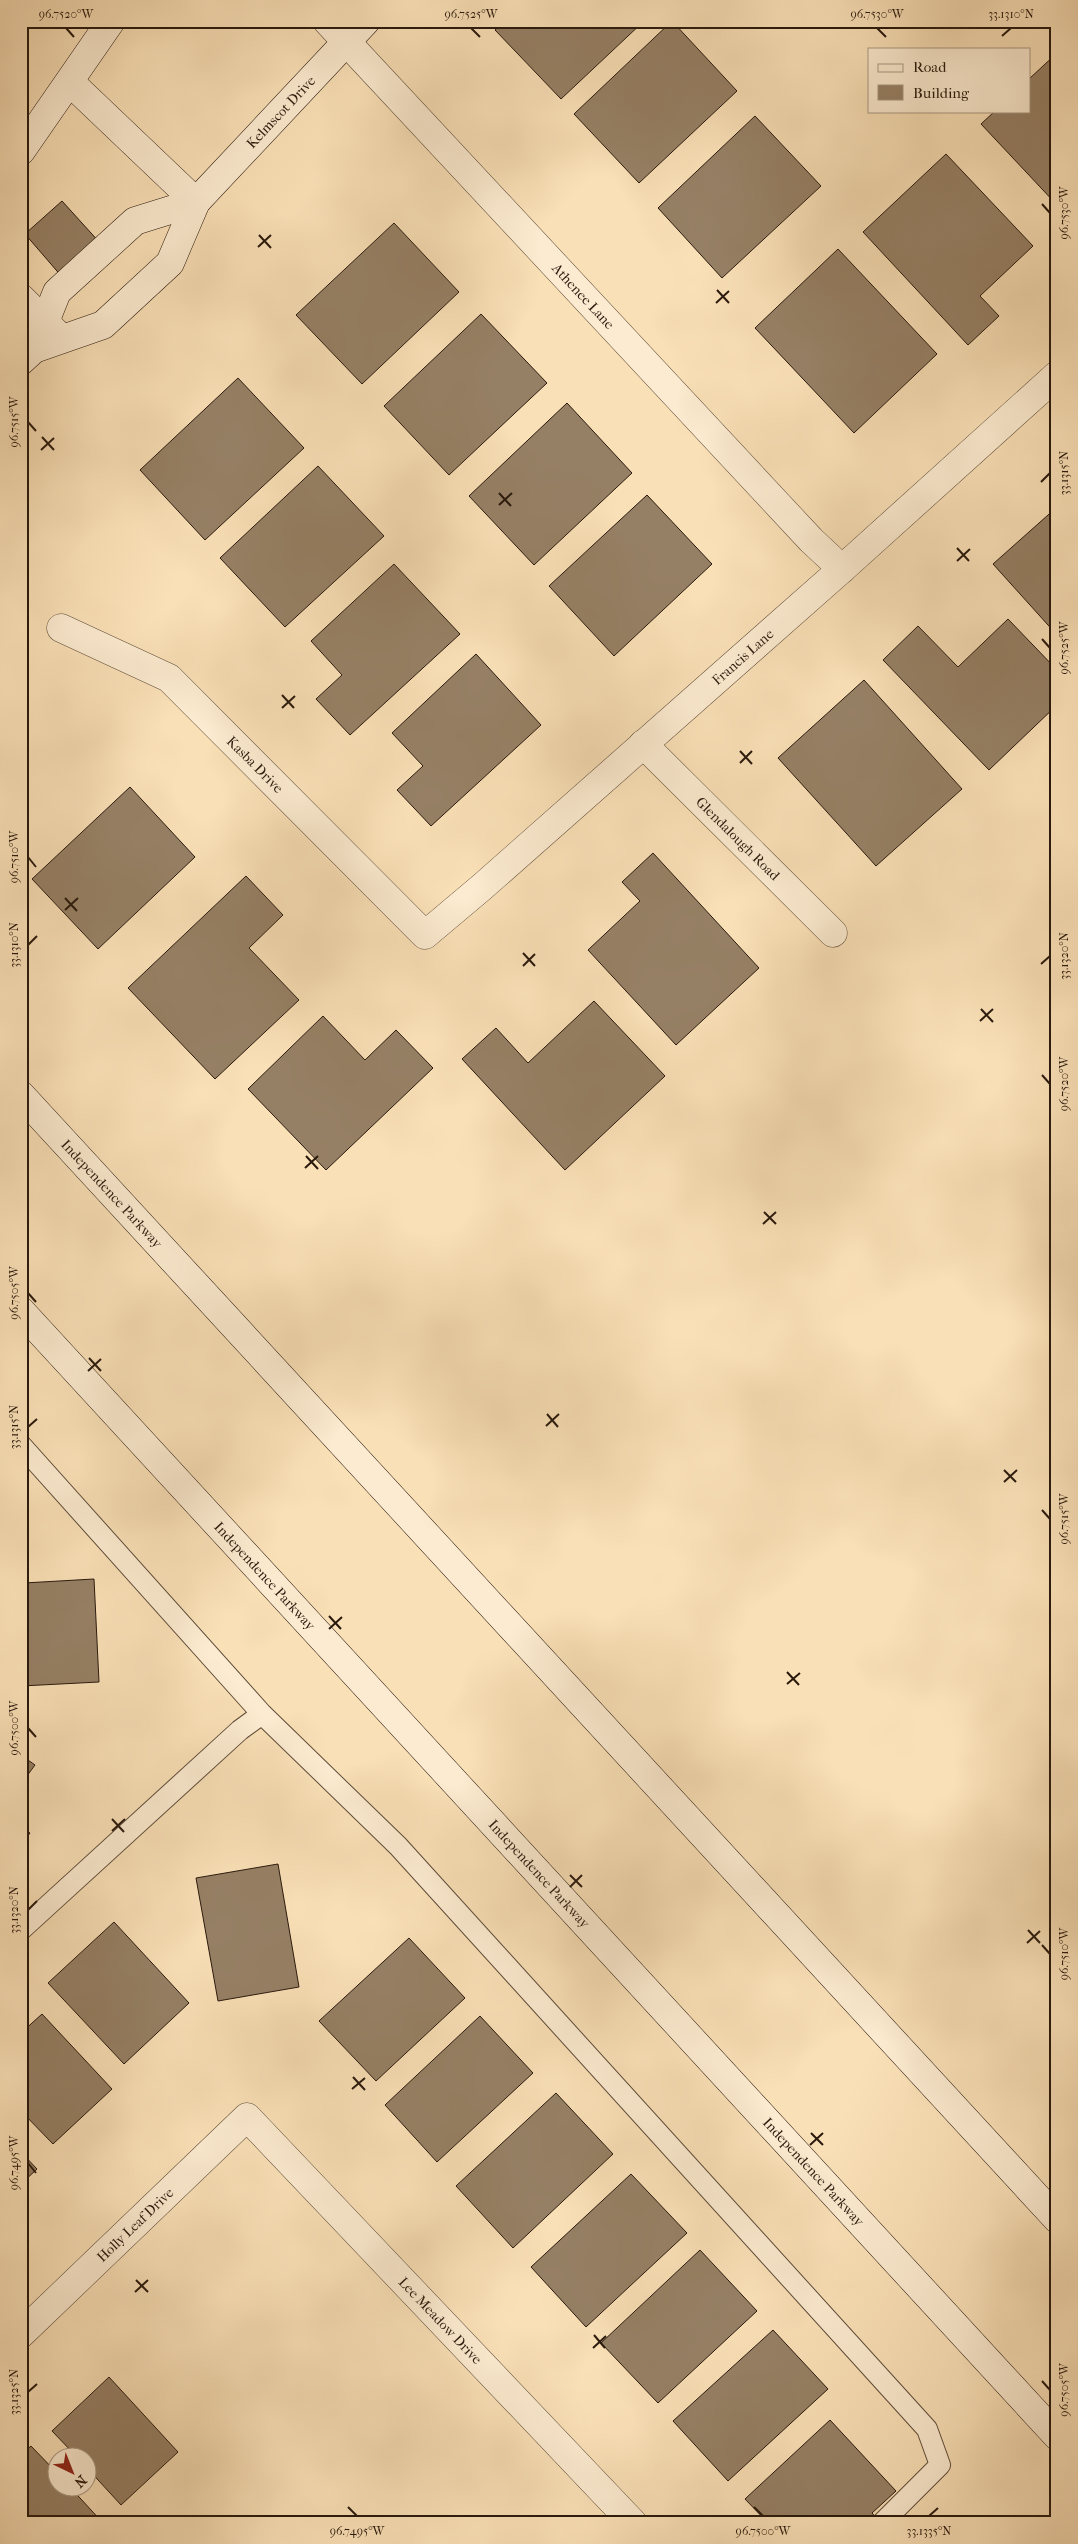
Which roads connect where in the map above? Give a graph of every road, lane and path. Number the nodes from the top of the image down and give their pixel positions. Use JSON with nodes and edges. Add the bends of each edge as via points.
{"nodes":[{"id":1,"x":111,"y":21,"type":"edge"},
{"id":2,"x":327,"y":21,"type":"edge"},
{"id":3,"x":366,"y":21,"type":"edge"},
{"id":4,"x":346,"y":42,"type":"junction"},
{"id":5,"x":70,"y":82,"type":"junction"},
{"id":6,"x":21,"y":151,"type":"edge"},
{"id":7,"x":196,"y":202,"type":"junction"},
{"id":8,"x":21,"y":298,"type":"edge"},
{"id":9,"x":54,"y":330,"type":"junction"},
{"id":10,"x":28,"y":355,"type":"edge"},
{"id":11,"x":1057,"y":375,"type":"edge"},
{"id":12,"x":842,"y":569,"type":"junction"},
{"id":13,"x":61,"y":628,"type":"dead end"},
{"id":14,"x":643,"y":744,"type":"junction"},
{"id":15,"x":833,"y":933,"type":"dead end"},
{"id":16,"x":425,"y":935,"type":"joint"},
{"id":17,"x":21,"y":1095,"type":"edge"},
{"id":18,"x":21,"y":1311,"type":"edge"},
{"id":19,"x":21,"y":1445,"type":"edge"},
{"id":20,"x":262,"y":1714,"type":"junction"},
{"id":21,"x":21,"y":1930,"type":"edge"},
{"id":22,"x":247,"y":2117,"type":"joint"},
{"id":23,"x":1057,"y":2219,"type":"edge"},
{"id":24,"x":21,"y":2334,"type":"edge"},
{"id":25,"x":1057,"y":2436,"type":"edge"},
{"id":26,"x":633,"y":2523,"type":"edge"},
{"id":27,"x":882,"y":2523,"type":"edge"}],
"edges":[{"from":1,"to":5,"type":"street"},
{"from":2,"to":4,"type":"street","name":"Athenee Lane"},
{"from":3,"to":4,"type":"street","name":"Kelmscot Drive"},
{"from":4,"to":7,"type":"street","name":"Kelmscot Drive"},
{"from":4,"to":12,"type":"street","name":"Athenee Lane"},
{"from":5,"to":6,"type":"street"},
{"from":5,"to":7,"type":"street"},
{"from":7,"to":9,"type":"street","name":"Kelmscot Drive","via":[[170,263],[103,325]]},
{"from":7,"to":9,"type":"street","name":"Kelmscot Drive","via":[[135,221],[57,292]]},
{"from":8,"to":9,"type":"street"},
{"from":9,"to":10,"type":"street","name":"Kelmscot Drive"},
{"from":11,"to":12,"type":"street","name":"Francis Lane"},
{"from":12,"to":14,"type":"street","name":"Francis Lane"},
{"from":13,"to":16,"type":"street","name":"Kasba Drive","via":[[169,678]]},
{"from":14,"to":15,"type":"street","name":"Glendalough Road"},
{"from":14,"to":16,"type":"street","name":"Francis Lane"},
{"from":17,"to":23,"type":"street","name":"Independence Parkway"},
{"from":18,"to":25,"type":"street","name":"Independence Parkway"},
{"from":19,"to":20,"type":"lane"},
{"from":20,"to":21,"type":"lane","via":[[240,1730]]},
{"from":20,"to":27,"type":"lane","via":[[398,1846],[927,2429],[940,2465]]},
{"from":22,"to":24,"type":"street","name":"Holly Leaf Drive"},
{"from":22,"to":26,"type":"street","name":"Lee Meadow Drive"}]}
